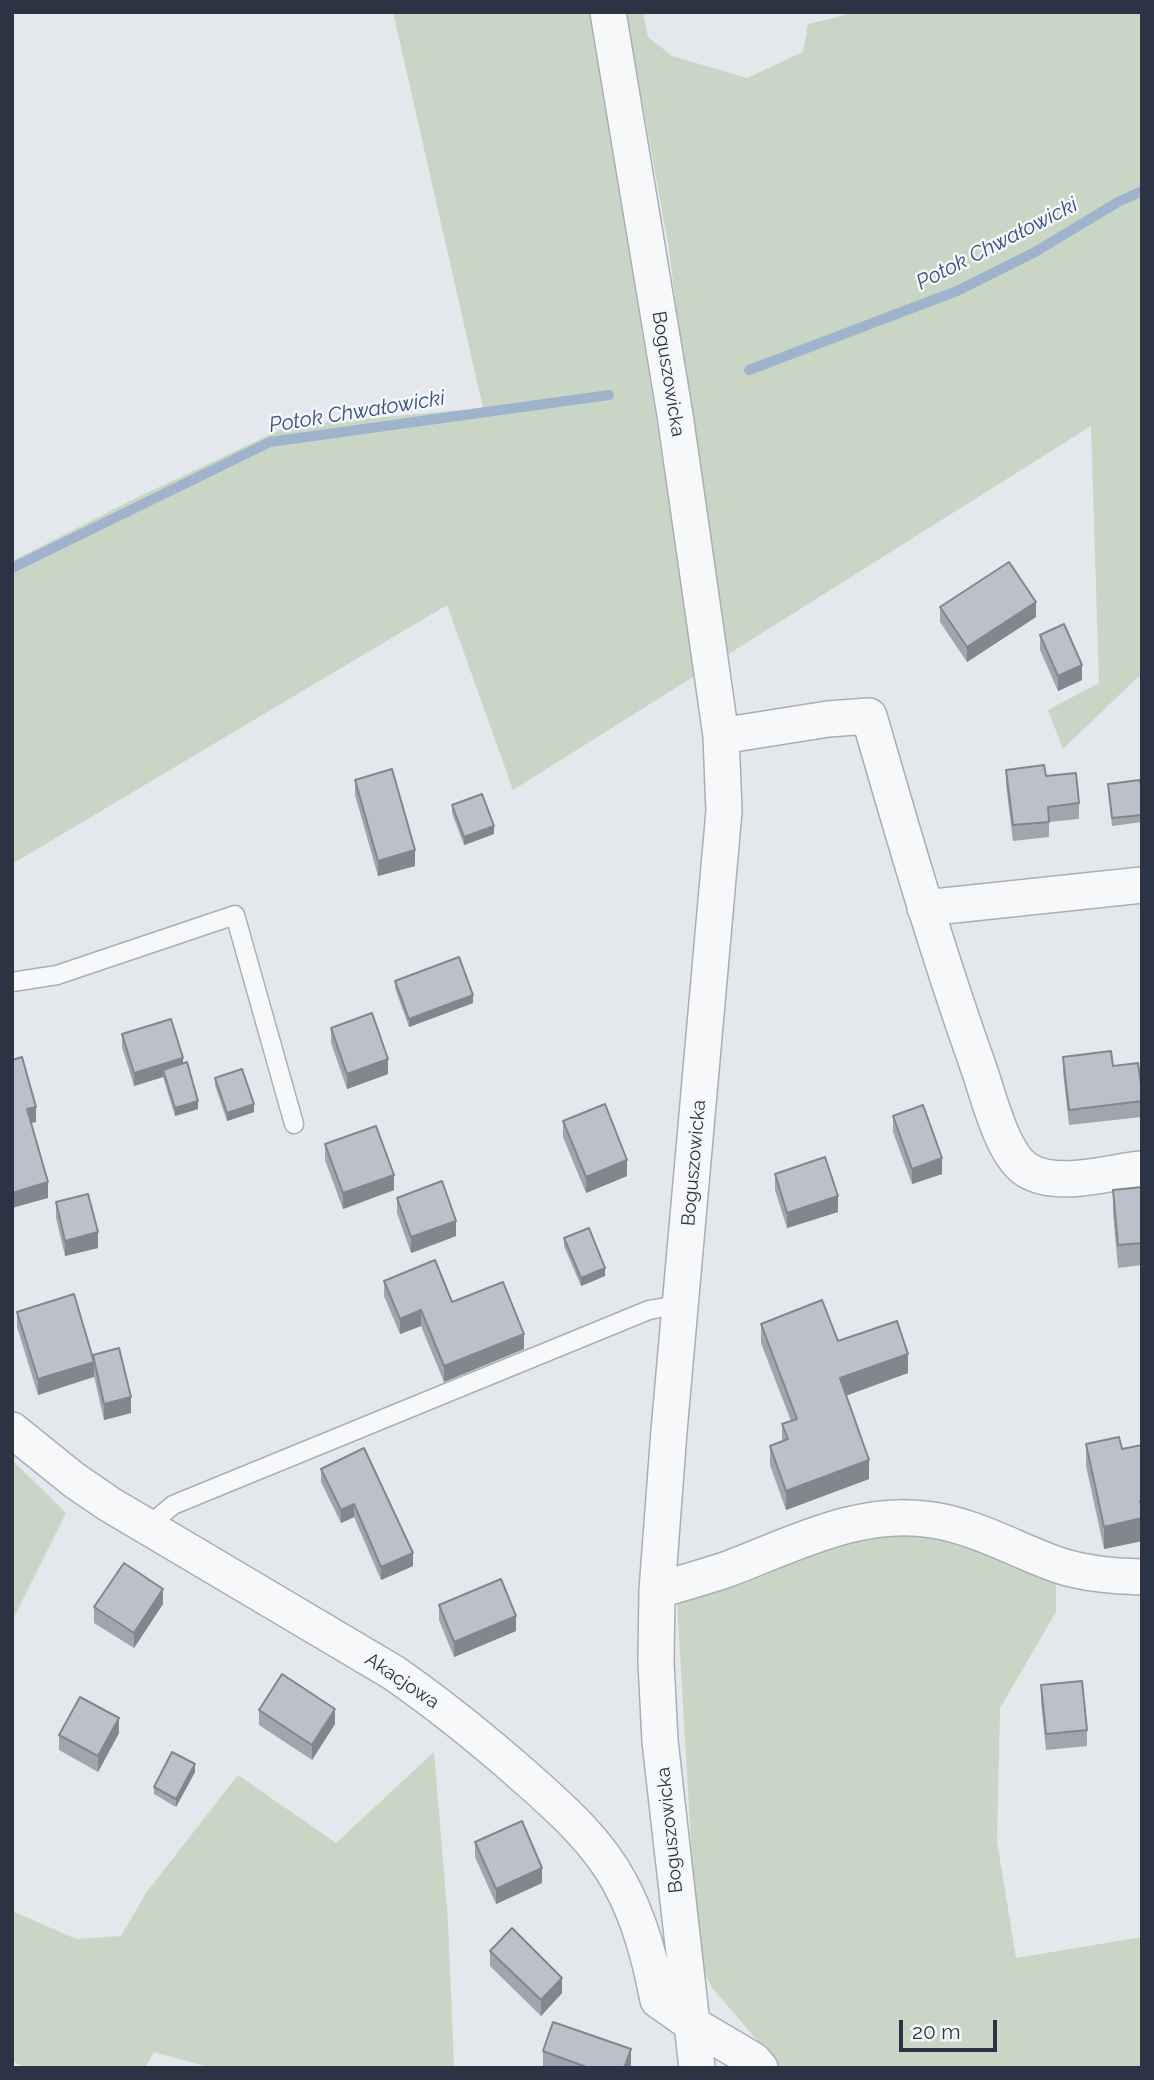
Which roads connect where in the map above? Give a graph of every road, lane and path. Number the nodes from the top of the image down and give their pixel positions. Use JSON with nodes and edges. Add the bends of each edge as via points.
{"nodes":[{"id":1,"x":608,"y":12,"type":"edge"},
{"id":2,"x":721,"y":736,"type":"junction"},
{"id":3,"x":1142,"y":884,"type":"edge"},
{"id":4,"x":925,"y":908,"type":"junction"},
{"id":5,"x":12,"y":982,"type":"edge"},
{"id":6,"x":294,"y":1124,"type":"dead end"},
{"id":7,"x":1142,"y":1169,"type":"edge"},
{"id":8,"x":681,"y":1304,"type":"junction"},
{"id":9,"x":12,"y":1430,"type":"edge"},
{"id":10,"x":148,"y":1527,"type":"junction"},
{"id":11,"x":1142,"y":1577,"type":"edge"},
{"id":12,"x":657,"y":1591,"type":"junction"},
{"id":13,"x":692,"y":2024,"type":"junction"},
{"id":14,"x":697,"y":2068,"type":"edge"},
{"id":15,"x":760,"y":2068,"type":"edge"}],
"edges":[{"from":1,"to":2,"type":"street","name":"Boguszowicka","via":[[675,415]]},
{"from":2,"to":4,"type":"street","via":[[869,716]]},
{"from":2,"to":8,"type":"street","name":"Boguszowicka","via":[[724,811]]},
{"from":3,"to":4,"type":"street"},
{"from":4,"to":7,"type":"street","via":[[999,1124],[1020,1166],[1058,1179]]},
{"from":5,"to":6,"type":"lane","via":[[57,975],[235,915]]},
{"from":8,"to":10,"type":"lane","via":[[649,1310],[173,1505]]},
{"from":8,"to":12,"type":"street","name":"Boguszowicka"},
{"from":9,"to":10,"type":"street","name":"Akacjowa","via":[[74,1480]]},
{"from":10,"to":13,"type":"street","name":"Akacjowa","via":[[394,1673],[486,1742],[550,1798],[620,1881],[637,1919],[658,2000]]},
{"from":11,"to":12,"type":"street","via":[[1110,1576],[1059,1565],[952,1524],[889,1517],[850,1524]]},
{"from":12,"to":13,"type":"street","name":"Boguszowicka","via":[[660,1741]]},
{"from":13,"to":14,"type":"street","name":"Boguszowicka"},
{"from":13,"to":15,"type":"street","name":"Akacjowa"}]}
